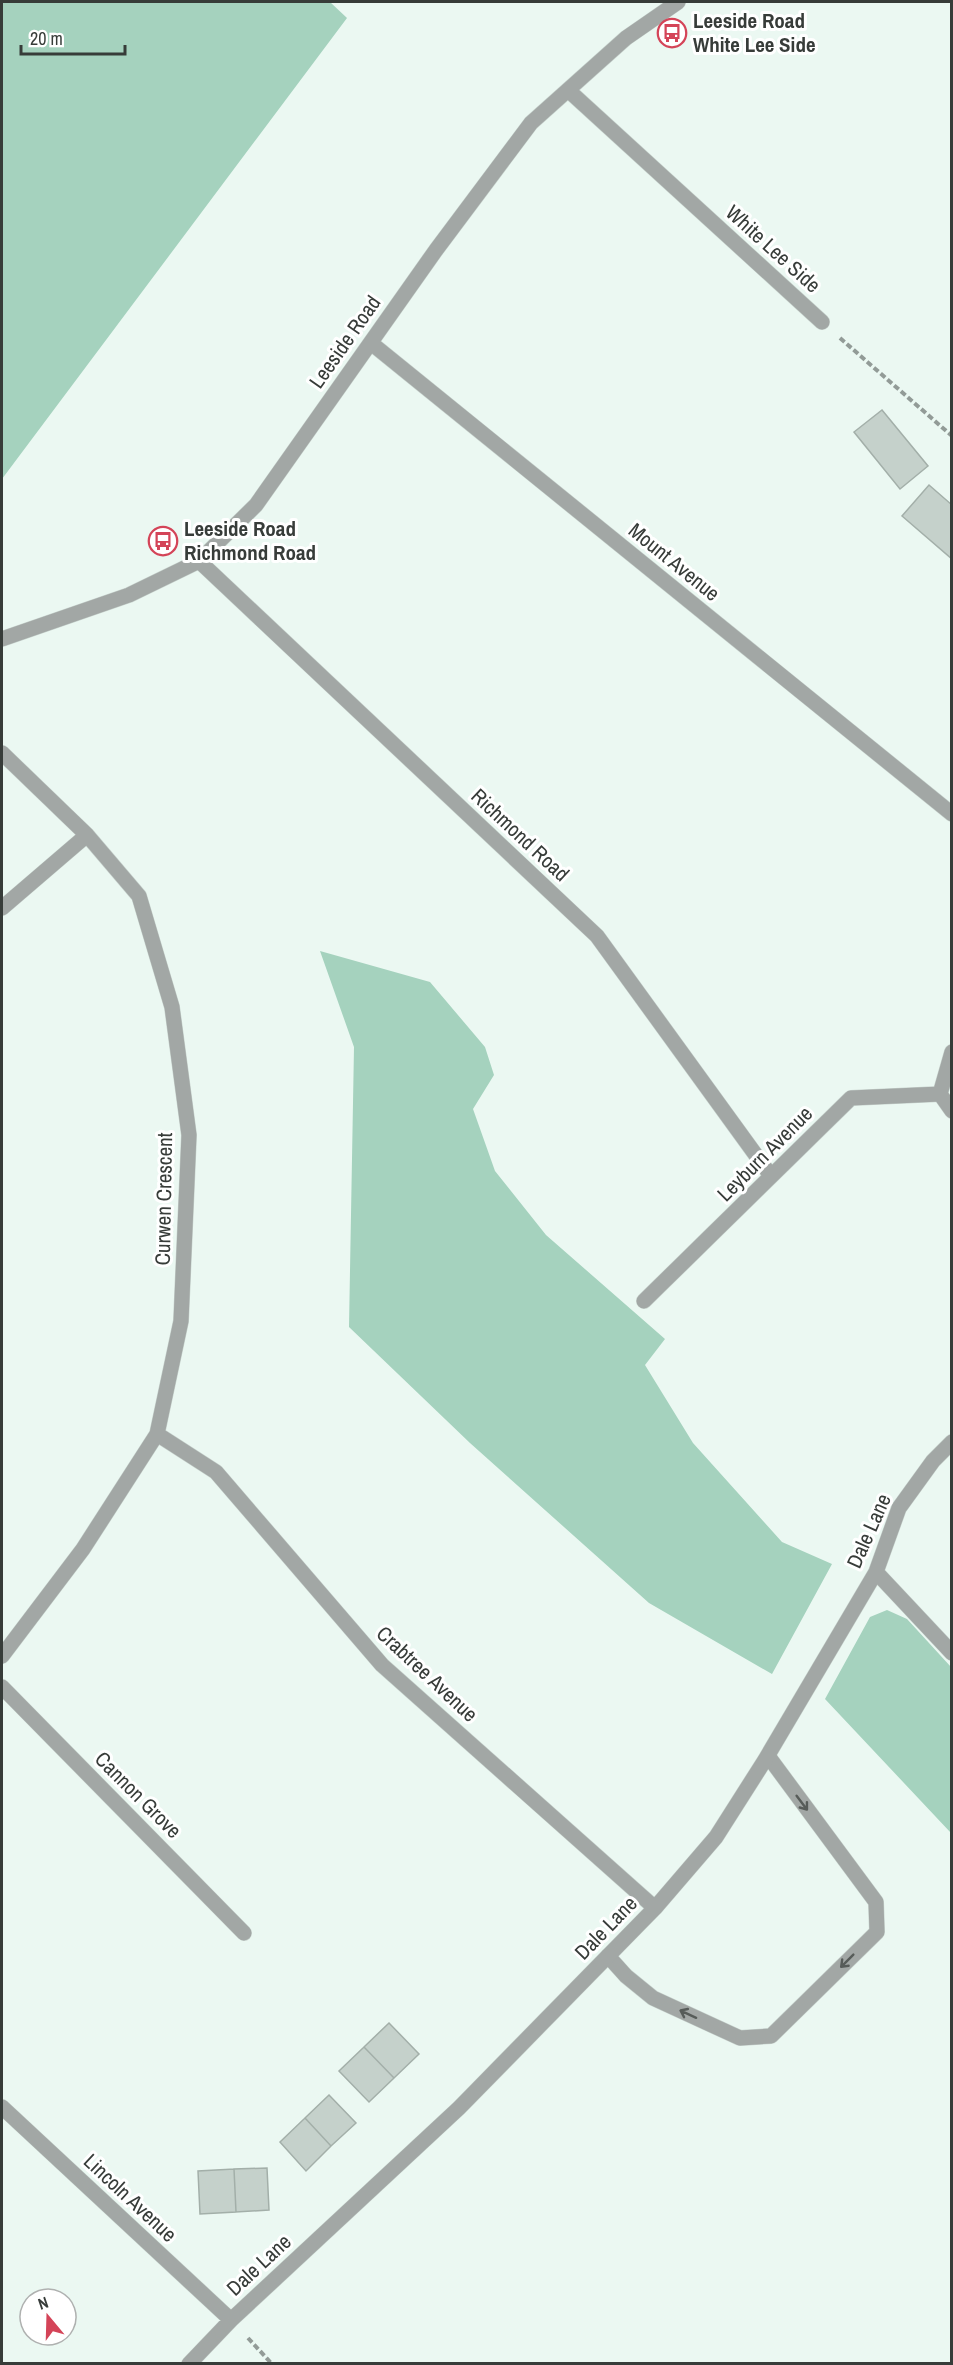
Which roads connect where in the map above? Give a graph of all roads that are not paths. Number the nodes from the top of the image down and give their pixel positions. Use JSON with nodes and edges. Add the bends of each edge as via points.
{"nodes":[{"id":1,"x":678,"y":2,"type":"edge"},
{"id":2,"x":568,"y":90,"type":"junction"},
{"id":3,"x":822,"y":322,"type":"road end"},
{"id":4,"x":371,"y":343,"type":"junction"},
{"id":5,"x":199,"y":561,"type":"junction"},
{"id":6,"x":2,"y":639,"type":"edge"},
{"id":7,"x":2,"y":753,"type":"edge"},
{"id":8,"x":951,"y":813,"type":"edge"},
{"id":9,"x":87,"y":835,"type":"junction"},
{"id":10,"x":2,"y":908,"type":"edge"},
{"id":11,"x":951,"y":1052,"type":"edge"},
{"id":12,"x":940,"y":1094,"type":"junction"},
{"id":13,"x":951,"y":1111,"type":"edge"},
{"id":14,"x":771,"y":1176,"type":"junction"},
{"id":15,"x":644,"y":1301,"type":"dead end"},
{"id":16,"x":157,"y":1434,"type":"junction"},
{"id":17,"x":951,"y":1442,"type":"edge"},
{"id":18,"x":876,"y":1572,"type":"junction"},
{"id":19,"x":951,"y":1653,"type":"edge"},
{"id":20,"x":2,"y":1656,"type":"edge"},
{"id":21,"x":2,"y":1687,"type":"edge"},
{"id":22,"x":768,"y":1756,"type":"junction"},
{"id":23,"x":655,"y":1908,"type":"junction"},
{"id":24,"x":244,"y":1933,"type":"dead end"},
{"id":25,"x":608,"y":1956,"type":"junction"},
{"id":26,"x":2,"y":2107,"type":"edge"},
{"id":27,"x":231,"y":2320,"type":"junction"},
{"id":28,"x":189,"y":2364,"type":"edge"}],
"edges":[{"from":1,"to":2,"type":"street","name":"Leeside Road","via":[[626,39]]},
{"from":2,"to":3,"type":"street","name":"White Lee Side"},
{"from":2,"to":4,"type":"street","name":"Leeside Road","via":[[531,123]]},
{"from":4,"to":5,"type":"street","name":"Leeside Road","via":[[256,505]]},
{"from":4,"to":8,"type":"street","name":"Mount Avenue"},
{"from":5,"to":6,"type":"street","name":"Leeside Road","via":[[129,595]]},
{"from":5,"to":14,"type":"street","name":"Richmond Road","via":[[597,936]]},
{"from":7,"to":9,"type":"street","name":"Curwen Crescent"},
{"from":9,"to":10,"type":"street"},
{"from":9,"to":16,"type":"street","name":"Curwen Crescent","via":[[139,896],[171,1007],[189,1135],[182,1320]]},
{"from":11,"to":12,"type":"street"},
{"from":12,"to":13,"type":"street"},
{"from":12,"to":14,"type":"street","name":"Leyburn Avenue","via":[[851,1098]]},
{"from":14,"to":15,"type":"street","name":"Leyburn Avenue"},
{"from":16,"to":20,"type":"street","name":"Curwen Crescent","via":[[83,1549]]},
{"from":16,"to":23,"type":"street","name":"Crabtree Avenue","via":[[216,1472],[381,1665]]},
{"from":17,"to":18,"type":"street","name":"Dale Lane","via":[[899,1508]]},
{"from":18,"to":19,"type":"street"},
{"from":18,"to":22,"type":"street","name":"Dale Lane"},
{"from":21,"to":24,"type":"street","name":"Cannon Grove"},
{"from":22,"to":23,"type":"street","name":"Dale Lane","via":[[716,1837]]},
{"from":22,"to":25,"type":"street","one_way":true,"via":[[876,1902],[877,1932],[771,2036],[740,2038],[653,1998]]},
{"from":23,"to":25,"type":"street","name":"Dale Lane"},
{"from":25,"to":27,"type":"street","name":"Dale Lane","via":[[459,2108]]},
{"from":26,"to":27,"type":"street","name":"Lincoln Avenue"},
{"from":27,"to":28,"type":"street","name":"Dale Lane"}]}
